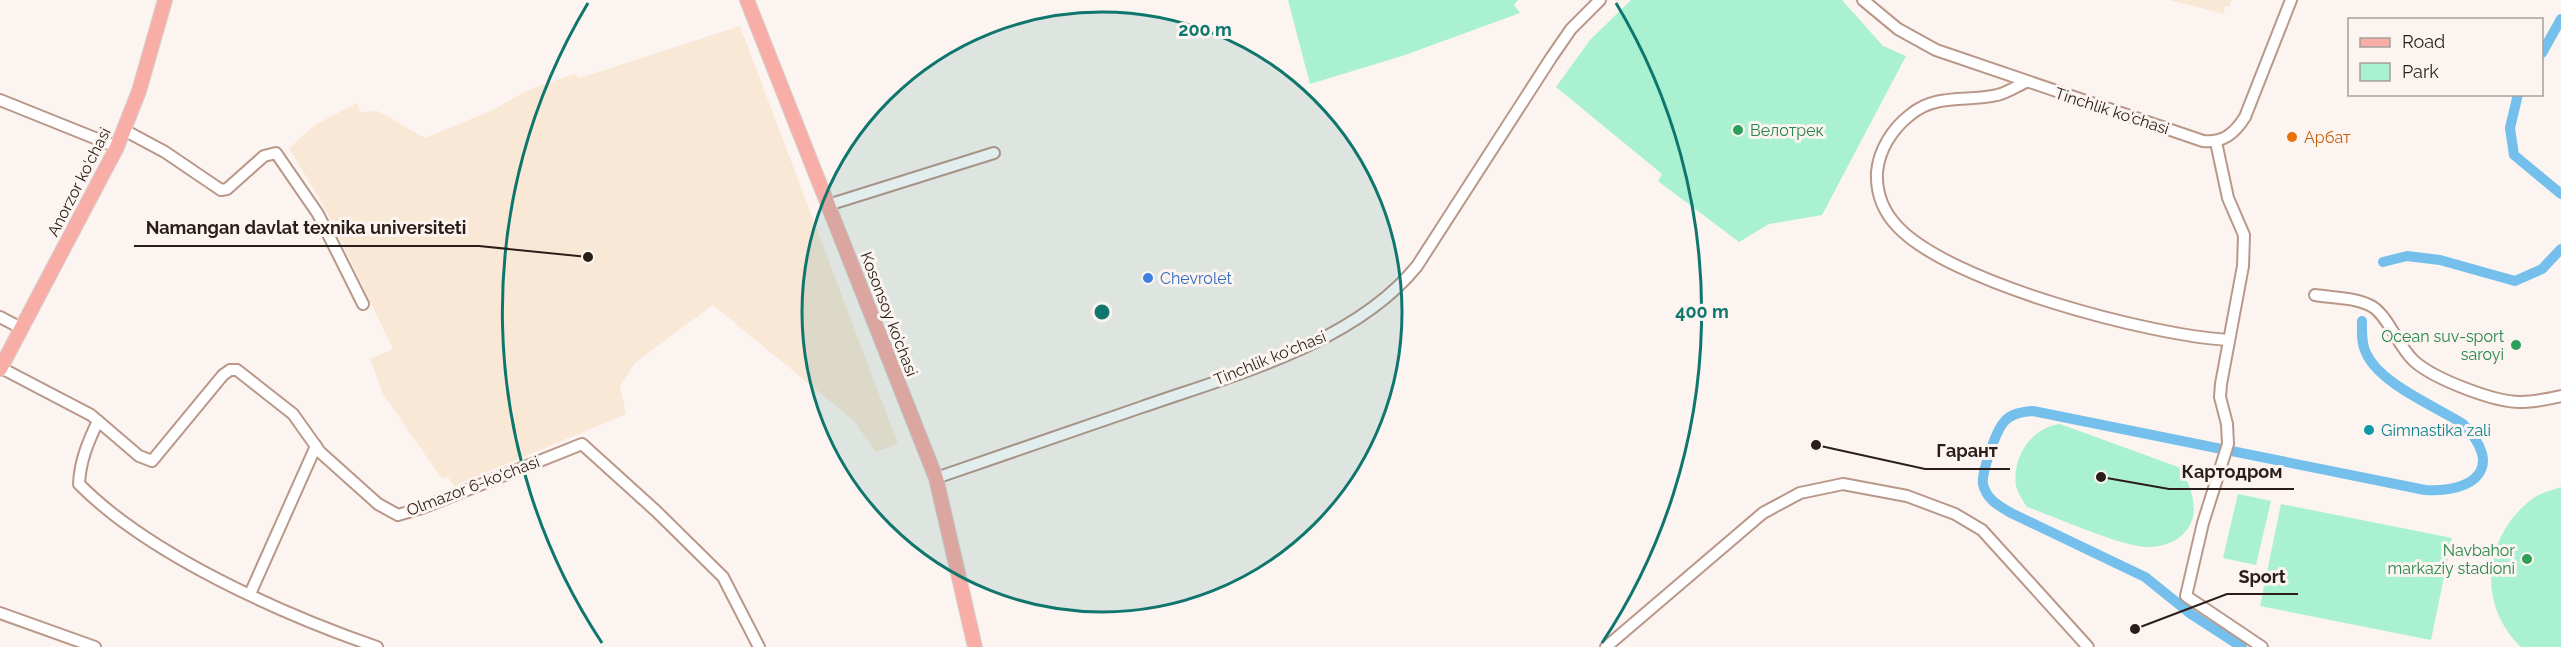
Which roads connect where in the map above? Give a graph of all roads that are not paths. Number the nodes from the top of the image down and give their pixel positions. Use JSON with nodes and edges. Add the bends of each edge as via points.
{"nodes":[{"id":1,"x":165,"y":0,"type":"edge"},
{"id":2,"x":747,"y":0,"type":"edge"},
{"id":3,"x":1600,"y":0,"type":"edge"},
{"id":4,"x":1863,"y":0,"type":"edge"},
{"id":5,"x":2292,"y":0,"type":"edge"},
{"id":6,"x":2026,"y":82,"type":"junction"},
{"id":7,"x":0,"y":100,"type":"edge"},
{"id":8,"x":124,"y":130,"type":"junction"},
{"id":9,"x":2216,"y":142,"type":"junction"},
{"id":10,"x":117,"y":147,"type":"junction"},
{"id":11,"x":994,"y":153,"type":"dead end"},
{"id":12,"x":828,"y":205,"type":"junction"},
{"id":13,"x":2315,"y":295,"type":"dead end"},
{"id":14,"x":363,"y":304,"type":"dead end"},
{"id":15,"x":0,"y":317,"type":"edge"},
{"id":16,"x":21,"y":328,"type":"junction"},
{"id":17,"x":2229,"y":340,"type":"junction"},
{"id":18,"x":0,"y":368,"type":"edge"},
{"id":19,"x":2561,"y":396,"type":"edge"},
{"id":20,"x":98,"y":421,"type":"junction"},
{"id":21,"x":316,"y":446,"type":"junction"},
{"id":22,"x":936,"y":478,"type":"junction"},
{"id":23,"x":250,"y":594,"type":"junction"},
{"id":24,"x":0,"y":613,"type":"edge"},
{"id":25,"x":95,"y":647,"type":"edge"},
{"id":26,"x":376,"y":647,"type":"edge"},
{"id":27,"x":759,"y":647,"type":"edge"},
{"id":28,"x":975,"y":647,"type":"edge"},
{"id":29,"x":1606,"y":647,"type":"edge"},
{"id":30,"x":2088,"y":647,"type":"edge"},
{"id":31,"x":2262,"y":647,"type":"edge"}],
"edges":[{"from":1,"to":8,"type":"main road","name":"Anorzor ko'chasi"},
{"from":2,"to":12,"type":"main road","name":"Kosonsoy ko’chasi"},
{"from":3,"to":22,"type":"street","name":"Tinchlik ko'chasi","via":[[1571,29],[1551,58],[1417,266],[1399,287],[1367,312],[1298,350]]},
{"from":4,"to":6,"type":"street","name":"Tinchlik ko'chasi","via":[[1898,29],[1935,50]]},
{"from":5,"to":9,"type":"street","via":[[2245,117],[2235,132]]},
{"from":6,"to":9,"type":"street","name":"Tinchlik ko'chasi"},
{"from":6,"to":17,"type":"street","via":[[1998,95],[1925,104],[1891,134],[1878,159],[1877,183],[1881,202],[1897,227],[1936,256],[2019,290],[2163,332]]},
{"from":7,"to":10,"type":"street"},
{"from":8,"to":10,"type":"main road","name":"Anorzor ko'chasi"},
{"from":8,"to":14,"type":"street","via":[[221,190],[264,156],[276,153],[318,214]]},
{"from":9,"to":17,"type":"street","via":[[2228,198],[2244,235],[2243,266]]},
{"from":10,"to":16,"type":"main road","name":"Anorzor ko'chasi"},
{"from":11,"to":12,"type":"street"},
{"from":12,"to":22,"type":"main road","name":"Kosonsoy ko’chasi"},
{"from":13,"to":19,"type":"street","via":[[2353,300],[2374,308],[2398,343],[2436,375],[2518,402]]},
{"from":15,"to":16,"type":"street"},
{"from":16,"to":18,"type":"main road","name":"Anorzor ko'chasi"},
{"from":17,"to":31,"type":"street","via":[[2220,398],[2229,437],[2186,596]]},
{"from":18,"to":20,"type":"street","name":"Olmazor 6-ko'chasi"},
{"from":20,"to":21,"type":"street","name":"Olmazor 6-ko'chasi","via":[[139,456],[156,460],[223,375],[237,370],[293,414]]},
{"from":20,"to":23,"type":"street","via":[[86,447],[79,484],[138,532],[215,579]]},
{"from":21,"to":23,"type":"street"},
{"from":21,"to":27,"type":"street","name":"Olmazor 6-ko'chasi","via":[[378,504],[398,515],[582,444],[723,577]]},
{"from":22,"to":28,"type":"main road","name":"Kosonsoy ko’chasi"},
{"from":23,"to":26,"type":"street"},
{"from":24,"to":25,"type":"street"},
{"from":29,"to":30,"type":"street","via":[[1763,513],[1800,493],[1843,484],[1907,495],[1955,514],[1982,530]]}]}
